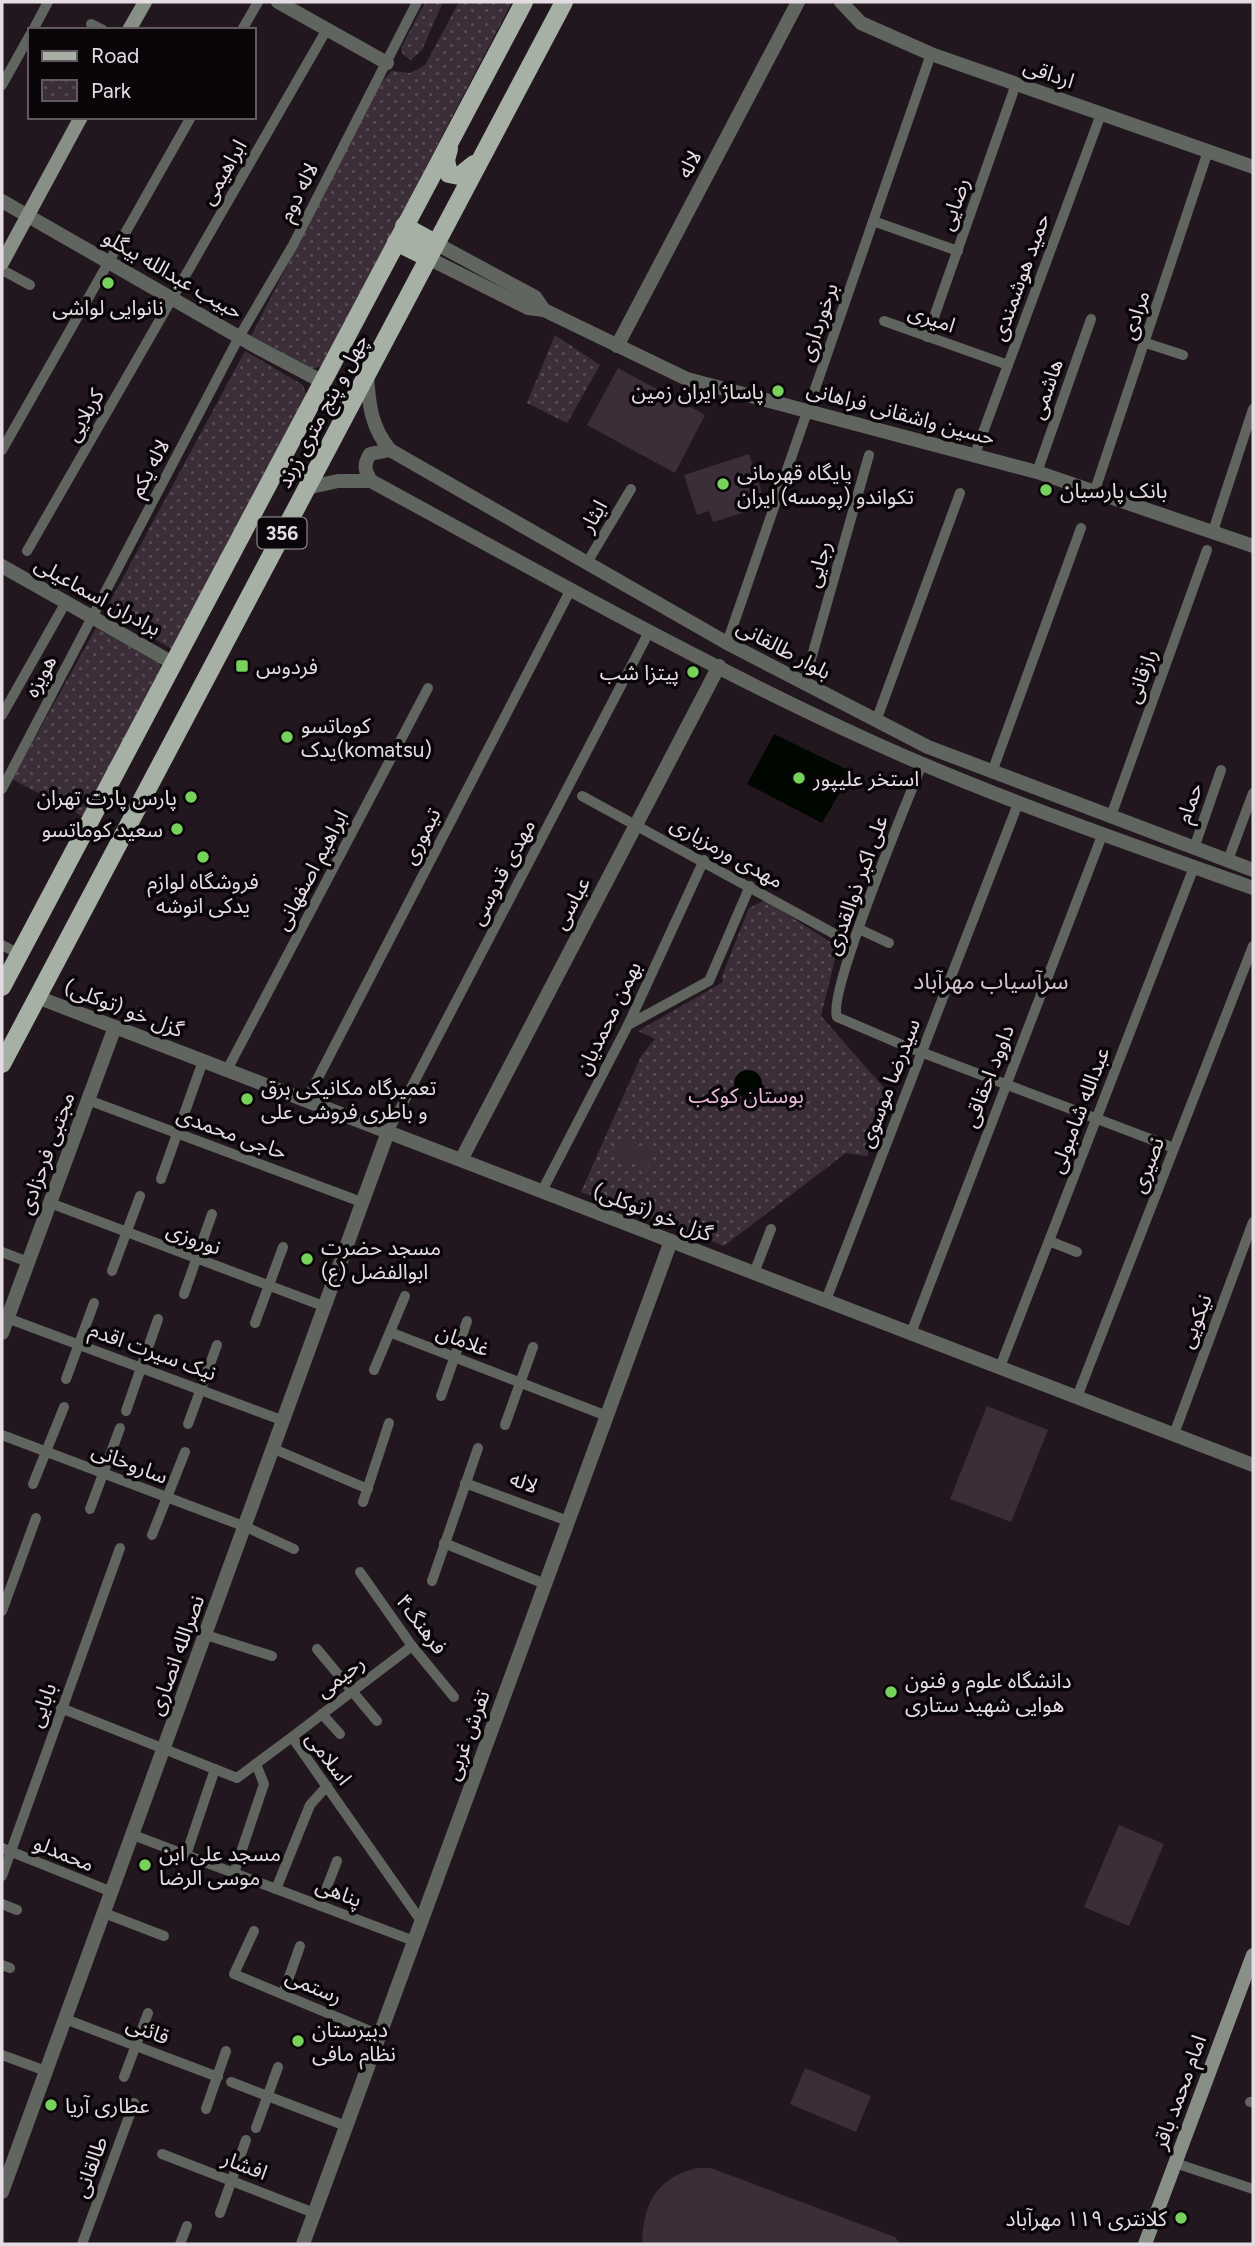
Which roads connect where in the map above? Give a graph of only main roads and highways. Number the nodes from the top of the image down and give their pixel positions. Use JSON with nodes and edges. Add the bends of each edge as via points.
{"nodes":[{"id":1,"x":145,"y":2,"type":"edge"},
{"id":2,"x":524,"y":2,"type":"edge"},
{"id":3,"x":564,"y":2,"type":"edge"},
{"id":4,"x":130,"y":28,"type":"edge"},
{"id":5,"x":80,"y":119,"type":"edge"},
{"id":6,"x":454,"y":132,"type":"junction"},
{"id":7,"x":480,"y":158,"type":"junction"},
{"id":8,"x":400,"y":234,"type":"junction"},
{"id":9,"x":432,"y":250,"type":"junction"},
{"id":10,"x":3,"y":256,"type":"edge"},
{"id":11,"x":2,"y":987,"type":"edge"},
{"id":12,"x":2,"y":1064,"type":"edge"},
{"id":13,"x":1253,"y":1955,"type":"edge"},
{"id":14,"x":1145,"y":2244,"type":"edge"}],
"edges":[{"from":1,"to":4,"type":"main road"},
{"from":2,"to":6,"type":"main road","name":"چهل و پنج متری زرند","number":"356"},
{"from":3,"to":7,"type":"main road","name":"چهل و پنج متری زرند","number":"356"},
{"from":5,"to":10,"type":"main road"},
{"from":6,"to":7,"type":"main road","via":[[446,160],[449,174],[466,174]]},
{"from":6,"to":8,"type":"main road","name":"چهل و پنج متری زرند","number":"356"},
{"from":7,"to":9,"type":"main road","name":"چهل و پنج متری زرند","number":"356"},
{"from":8,"to":9,"type":"main road"},
{"from":8,"to":11,"type":"main road","name":"چهل و پنج متری زرند","number":"356"},
{"from":9,"to":12,"type":"main road","name":"چهل و پنج متری زرند","number":"356"},
{"from":13,"to":14,"type":"main road","name":"امام محمد باقر"}]}
